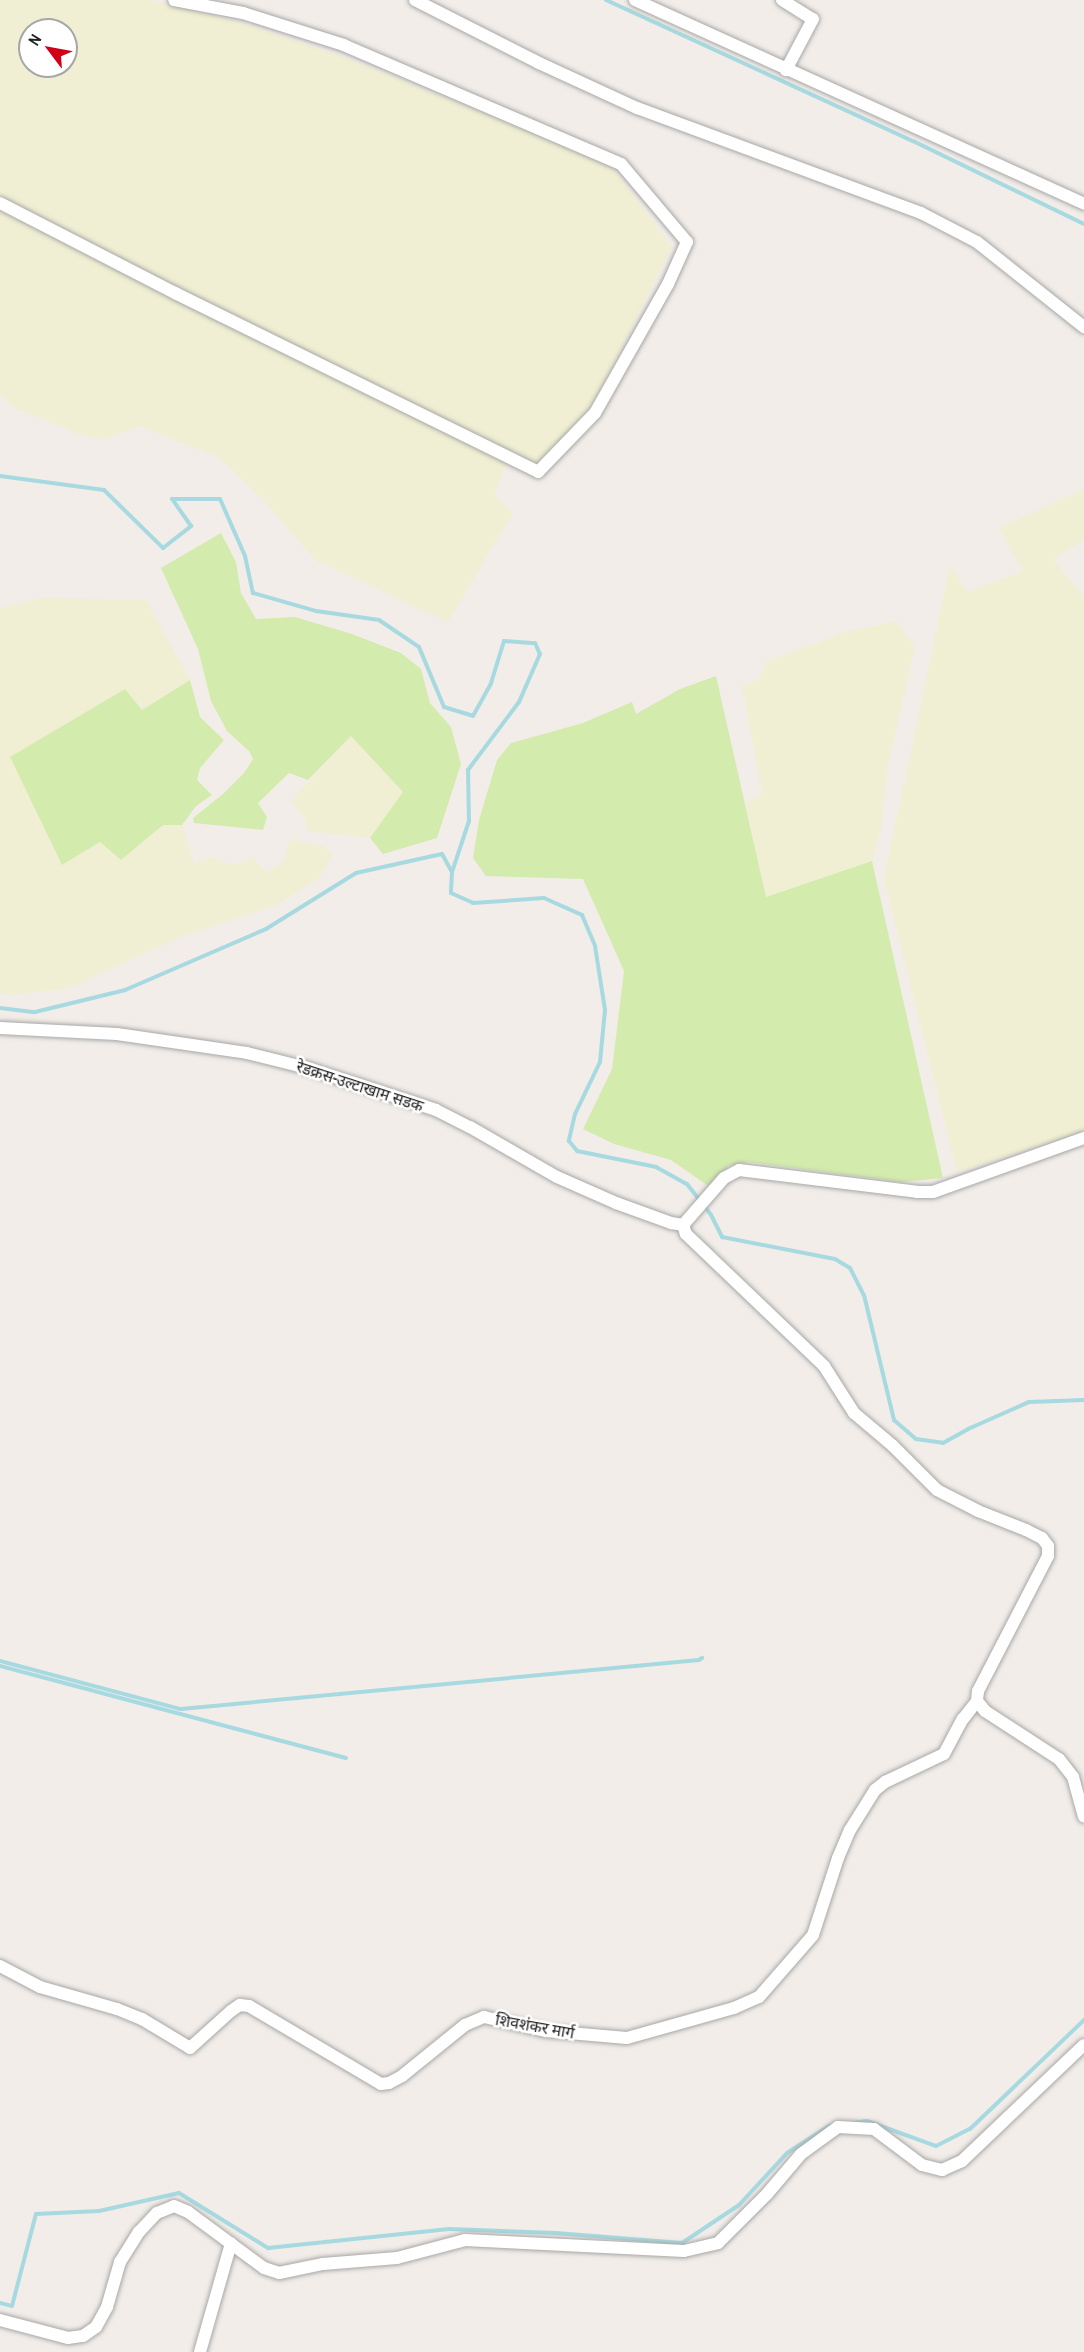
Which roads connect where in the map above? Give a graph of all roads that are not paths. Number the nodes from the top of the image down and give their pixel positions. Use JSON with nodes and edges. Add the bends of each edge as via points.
{"nodes":[{"id":1,"x":174,"y":0,"type":"edge"},
{"id":2,"x":415,"y":0,"type":"edge"},
{"id":3,"x":635,"y":0,"type":"edge"},
{"id":4,"x":782,"y":0,"type":"edge"},
{"id":5,"x":786,"y":70,"type":"junction"},
{"id":6,"x":0,"y":203,"type":"edge"},
{"id":7,"x":1084,"y":204,"type":"edge"},
{"id":8,"x":1084,"y":327,"type":"edge"},
{"id":9,"x":0,"y":1028,"type":"edge"},
{"id":10,"x":1084,"y":1138,"type":"edge"},
{"id":11,"x":683,"y":1225,"type":"junction"},
{"id":12,"x":977,"y":1701,"type":"junction"},
{"id":13,"x":1084,"y":1817,"type":"edge"},
{"id":14,"x":0,"y":1966,"type":"edge"},
{"id":15,"x":1084,"y":2045,"type":"edge"},
{"id":16,"x":231,"y":2243,"type":"junction"},
{"id":17,"x":0,"y":2320,"type":"edge"},
{"id":18,"x":200,"y":2352,"type":"edge"}],
"edges":[{"from":1,"to":6,"type":"street","via":[[243,13],[344,45],[621,164],[687,242],[668,284],[595,413],[538,472]]},
{"from":2,"to":8,"type":"street","via":[[637,108],[921,213],[977,242]]},
{"from":3,"to":5,"type":"street"},
{"from":4,"to":5,"type":"street","via":[[813,19]]},
{"from":5,"to":7,"type":"street"},
{"from":9,"to":11,"type":"street","name":"रेडक्रस-उल्टाखाम सडक","via":[[117,1034],[247,1053],[307,1068],[436,1110],[557,1178]]},
{"from":10,"to":11,"type":"street","via":[[933,1192],[739,1170],[724,1178]]},
{"from":11,"to":12,"type":"street","via":[[686,1234],[824,1366],[854,1413],[937,1490],[1042,1538],[1048,1546],[1048,1556],[978,1691]]},
{"from":12,"to":13,"type":"street","via":[[985,1711],[1059,1759],[1072,1777]]},
{"from":12,"to":14,"type":"street","name":"शिवशंकर मार्ग","via":[[944,1754],[875,1790],[837,1858],[813,1935],[759,1997],[636,2036],[546,2031],[484,2017],[465,2025],[402,2076],[381,2084],[249,2006],[240,2005],[231,2011],[190,2048],[142,2019],[40,1987]]},
{"from":15,"to":16,"type":"street","via":[[962,2161],[942,2170],[922,2164],[874,2129],[838,2127],[801,2154],[718,2243],[684,2251],[465,2240],[397,2258],[323,2264],[279,2273],[264,2268]]},
{"from":16,"to":17,"type":"street","via":[[174,2206],[157,2213],[139,2232],[120,2262],[107,2307],[96,2327],[83,2336],[68,2338]]},
{"from":16,"to":18,"type":"street"}]}
